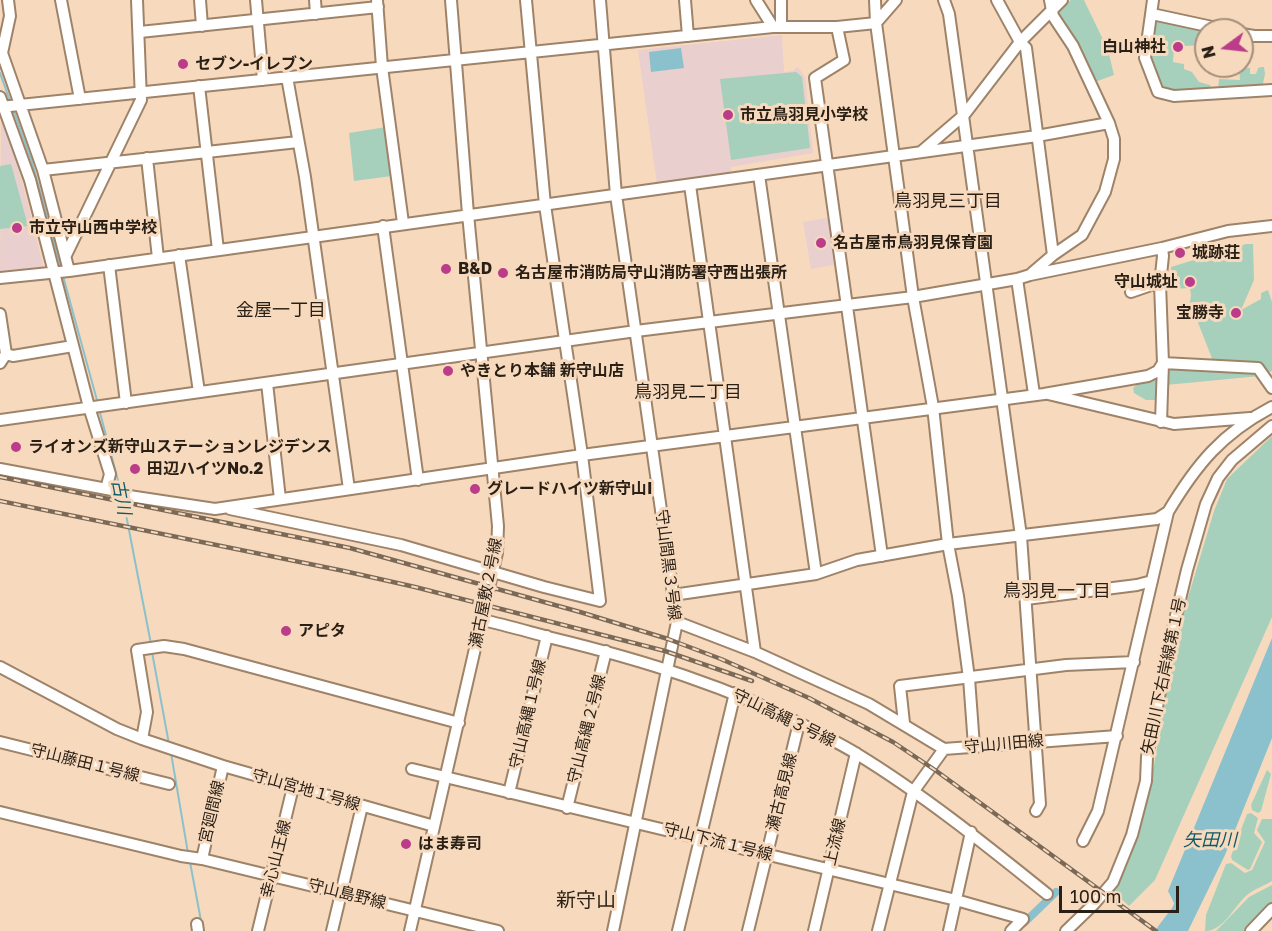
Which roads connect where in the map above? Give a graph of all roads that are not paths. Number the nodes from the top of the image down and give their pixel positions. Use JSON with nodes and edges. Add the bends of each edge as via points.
{"nodes":[{"id":1,"x":8,"y":0,"type":"edge"},
{"id":2,"x":61,"y":0,"type":"edge"},
{"id":3,"x":138,"y":0,"type":"edge"},
{"id":4,"x":200,"y":0,"type":"edge"},
{"id":5,"x":256,"y":0,"type":"edge"},
{"id":6,"x":315,"y":0,"type":"edge"},
{"id":7,"x":451,"y":0,"type":"edge"},
{"id":8,"x":525,"y":0,"type":"edge"},
{"id":9,"x":600,"y":0,"type":"edge"},
{"id":10,"x":685,"y":0,"type":"edge"},
{"id":11,"x":756,"y":0,"type":"edge"},
{"id":12,"x":782,"y":0,"type":"edge"},
{"id":13,"x":875,"y":0,"type":"edge"},
{"id":14,"x":896,"y":0,"type":"edge"},
{"id":15,"x":944,"y":0,"type":"edge"},
{"id":16,"x":997,"y":0,"type":"edge"},
{"id":17,"x":1062,"y":0,"type":"edge"},
{"id":18,"x":1153,"y":0,"type":"edge"},
{"id":19,"x":378,"y":4,"type":"edge"},
{"id":20,"x":1051,"y":5,"type":"edge"},
{"id":21,"x":316,"y":14,"type":"junction"},
{"id":22,"x":1152,"y":14,"type":"junction"},
{"id":23,"x":258,"y":20,"type":"junction"},
{"id":24,"x":876,"y":23,"type":"junction"},
{"id":25,"x":1194,"y":23,"type":"edge"},
{"id":26,"x":202,"y":26,"type":"junction"},
{"id":27,"x":777,"y":27,"type":"junction"},
{"id":28,"x":837,"y":27,"type":"junction"},
{"id":29,"x":140,"y":33,"type":"junction"},
{"id":30,"x":688,"y":36,"type":"junction"},
{"id":31,"x":1254,"y":36,"type":"edge"},
{"id":32,"x":1272,"y":36,"type":"edge"},
{"id":33,"x":1020,"y":42,"type":"junction"},
{"id":34,"x":604,"y":46,"type":"junction"},
{"id":35,"x":1,"y":50,"type":"edge"},
{"id":36,"x":531,"y":54,"type":"junction"},
{"id":37,"x":456,"y":59,"type":"junction"},
{"id":38,"x":382,"y":67,"type":"junction"},
{"id":39,"x":287,"y":77,"type":"junction"},
{"id":40,"x":262,"y":80,"type":"junction"},
{"id":41,"x":199,"y":86,"type":"junction"},
{"id":42,"x":1272,"y":90,"type":"edge"},
{"id":43,"x":142,"y":92,"type":"junction"},
{"id":44,"x":80,"y":99,"type":"junction"},
{"id":45,"x":7,"y":105,"type":"edge"},
{"id":46,"x":964,"y":115,"type":"junction"},
{"id":47,"x":1108,"y":123,"type":"junction"},
{"id":48,"x":1038,"y":136,"type":"junction"},
{"id":49,"x":298,"y":142,"type":"junction"},
{"id":50,"x":968,"y":146,"type":"junction"},
{"id":51,"x":206,"y":151,"type":"junction"},
{"id":52,"x":921,"y":152,"type":"junction"},
{"id":53,"x":894,"y":156,"type":"junction"},
{"id":54,"x":147,"y":158,"type":"junction"},
{"id":55,"x":110,"y":163,"type":"junction"},
{"id":56,"x":827,"y":165,"type":"junction"},
{"id":57,"x":43,"y":170,"type":"junction"},
{"id":58,"x":759,"y":175,"type":"junction"},
{"id":59,"x":690,"y":185,"type":"junction"},
{"id":60,"x":616,"y":195,"type":"junction"},
{"id":61,"x":545,"y":205,"type":"junction"},
{"id":62,"x":468,"y":214,"type":"junction"},
{"id":63,"x":403,"y":223,"type":"junction"},
{"id":64,"x":383,"y":226,"type":"junction"},
{"id":65,"x":1272,"y":226,"type":"edge"},
{"id":66,"x":313,"y":236,"type":"junction"},
{"id":67,"x":1162,"y":248,"type":"junction"},
{"id":68,"x":218,"y":250,"type":"junction"},
{"id":69,"x":66,"y":255,"type":"junction"},
{"id":70,"x":179,"y":255,"type":"junction"},
{"id":71,"x":1053,"y":255,"type":"junction"},
{"id":72,"x":158,"y":258,"type":"junction"},
{"id":73,"x":109,"y":265,"type":"junction"},
{"id":74,"x":69,"y":271,"type":"junction"},
{"id":75,"x":53,"y":272,"type":"junction"},
{"id":76,"x":1030,"y":275,"type":"junction"},
{"id":77,"x":0,"y":278,"type":"edge"},
{"id":78,"x":1017,"y":279,"type":"junction"},
{"id":79,"x":1160,"y":282,"type":"junction"},
{"id":80,"x":985,"y":285,"type":"junction"},
{"id":81,"x":1131,"y":291,"type":"dead end"},
{"id":82,"x":913,"y":297,"type":"junction"},
{"id":83,"x":847,"y":306,"type":"junction"},
{"id":84,"x":0,"y":314,"type":"edge"},
{"id":85,"x":779,"y":314,"type":"junction"},
{"id":86,"x":709,"y":322,"type":"junction"},
{"id":87,"x":636,"y":331,"type":"junction"},
{"id":88,"x":565,"y":341,"type":"junction"},
{"id":89,"x":73,"y":346,"type":"junction"},
{"id":90,"x":482,"y":353,"type":"junction"},
{"id":91,"x":3,"y":358,"type":"edge"},
{"id":92,"x":1162,"y":363,"type":"junction"},
{"id":93,"x":402,"y":364,"type":"junction"},
{"id":94,"x":333,"y":374,"type":"junction"},
{"id":95,"x":267,"y":383,"type":"junction"},
{"id":96,"x":1272,"y":388,"type":"edge"},
{"id":97,"x":199,"y":392,"type":"junction"},
{"id":98,"x":1039,"y":394,"type":"junction"},
{"id":99,"x":1002,"y":398,"type":"junction"},
{"id":100,"x":126,"y":403,"type":"junction"},
{"id":101,"x":89,"y":407,"type":"junction"},
{"id":102,"x":933,"y":407,"type":"junction"},
{"id":103,"x":1272,"y":407,"type":"edge"},
{"id":104,"x":1253,"y":417,"type":"junction"},
{"id":105,"x":862,"y":418,"type":"junction"},
{"id":106,"x":0,"y":420,"type":"edge"},
{"id":107,"x":1161,"y":422,"type":"junction"},
{"id":108,"x":1272,"y":426,"type":"edge"},
{"id":109,"x":795,"y":427,"type":"junction"},
{"id":110,"x":725,"y":436,"type":"junction"},
{"id":111,"x":652,"y":446,"type":"junction"},
{"id":112,"x":582,"y":455,"type":"junction"},
{"id":113,"x":0,"y":469,"type":"edge"},
{"id":114,"x":493,"y":469,"type":"junction"},
{"id":115,"x":418,"y":480,"type":"junction"},
{"id":116,"x":109,"y":489,"type":"junction"},
{"id":117,"x":349,"y":489,"type":"junction"},
{"id":118,"x":280,"y":499,"type":"junction"},
{"id":119,"x":222,"y":508,"type":"junction"},
{"id":120,"x":1168,"y":512,"type":"junction"},
{"id":121,"x":1022,"y":536,"type":"junction"},
{"id":122,"x":948,"y":544,"type":"junction"},
{"id":123,"x":882,"y":556,"type":"junction"},
{"id":124,"x":493,"y":571,"type":"junction"},
{"id":125,"x":816,"y":574,"type":"junction"},
{"id":126,"x":1152,"y":581,"type":"junction"},
{"id":127,"x":746,"y":584,"type":"junction"},
{"id":128,"x":673,"y":595,"type":"junction"},
{"id":129,"x":1026,"y":599,"type":"junction"},
{"id":130,"x":482,"y":620,"type":"junction"},
{"id":131,"x":677,"y":622,"type":"junction"},
{"id":132,"x":546,"y":636,"type":"junction"},
{"id":133,"x":606,"y":651,"type":"junction"},
{"id":134,"x":755,"y":652,"type":"junction"},
{"id":135,"x":1134,"y":662,"type":"junction"},
{"id":136,"x":0,"y":667,"type":"edge"},
{"id":137,"x":668,"y":669,"type":"junction"},
{"id":138,"x":1031,"y":670,"type":"junction"},
{"id":139,"x":969,"y":678,"type":"junction"},
{"id":140,"x":735,"y":693,"type":"junction"},
{"id":141,"x":459,"y":723,"type":"junction"},
{"id":142,"x":799,"y":723,"type":"junction"},
{"id":143,"x":904,"y":723,"type":"junction"},
{"id":144,"x":1117,"y":736,"type":"junction"},
{"id":145,"x":142,"y":739,"type":"junction"},
{"id":146,"x":1036,"y":741,"type":"junction"},
{"id":147,"x":0,"y":742,"type":"edge"},
{"id":148,"x":975,"y":746,"type":"junction"},
{"id":149,"x":944,"y":749,"type":"junction"},
{"id":150,"x":856,"y":753,"type":"junction"},
{"id":151,"x":223,"y":766,"type":"junction"},
{"id":152,"x":412,"y":769,"type":"dead end"},
{"id":153,"x":446,"y":776,"type":"junction"},
{"id":154,"x":170,"y":784,"type":"dead end"},
{"id":155,"x":294,"y":787,"type":"junction"},
{"id":156,"x":913,"y":792,"type":"junction"},
{"id":157,"x":510,"y":793,"type":"junction"},
{"id":158,"x":362,"y":806,"type":"junction"},
{"id":159,"x":567,"y":807,"type":"junction"},
{"id":160,"x":1036,"y":811,"type":"dead end"},
{"id":161,"x":0,"y":812,"type":"edge"},
{"id":162,"x":635,"y":822,"type":"junction"},
{"id":163,"x":434,"y":826,"type":"junction"},
{"id":164,"x":972,"y":832,"type":"junction"},
{"id":165,"x":701,"y":838,"type":"junction"},
{"id":166,"x":1083,"y":841,"type":"dead end"},
{"id":167,"x":767,"y":854,"type":"junction"},
{"id":168,"x":198,"y":858,"type":"junction"},
{"id":169,"x":829,"y":869,"type":"junction"},
{"id":170,"x":271,"y":876,"type":"junction"},
{"id":171,"x":890,"y":884,"type":"junction"},
{"id":172,"x":341,"y":893,"type":"junction"},
{"id":173,"x":1047,"y":894,"type":"dead end"},
{"id":174,"x":956,"y":900,"type":"junction"},
{"id":175,"x":1272,"y":909,"type":"edge"},
{"id":176,"x":415,"y":911,"type":"junction"},
{"id":177,"x":475,"y":928,"type":"edge"},
{"id":178,"x":258,"y":931,"type":"edge"},
{"id":179,"x":332,"y":931,"type":"edge"},
{"id":180,"x":410,"y":931,"type":"edge"},
{"id":181,"x":498,"y":931,"type":"edge"},
{"id":182,"x":613,"y":931,"type":"edge"},
{"id":183,"x":678,"y":931,"type":"edge"},
{"id":184,"x":748,"y":931,"type":"edge"},
{"id":185,"x":814,"y":931,"type":"edge"},
{"id":186,"x":878,"y":931,"type":"edge"},
{"id":187,"x":949,"y":931,"type":"edge"},
{"id":188,"x":1011,"y":931,"type":"edge"},
{"id":189,"x":1066,"y":931,"type":"edge"},
{"id":190,"x":1251,"y":931,"type":"edge"}],
"edges":[{"from":1,"to":35,"type":"street","via":[[10,16]]},
{"from":2,"to":44,"type":"street"},
{"from":3,"to":29,"type":"street"},
{"from":4,"to":26,"type":"street"},
{"from":5,"to":23,"type":"street"},
{"from":6,"to":21,"type":"street"},
{"from":7,"to":37,"type":"street","name":"瀬古屋敷２号線"},
{"from":8,"to":36,"type":"street"},
{"from":9,"to":34,"type":"street","name":"守山間黒３号線"},
{"from":10,"to":30,"type":"street"},
{"from":11,"to":27,"type":"street"},
{"from":12,"to":27,"type":"street"},
{"from":13,"to":24,"type":"street"},
{"from":14,"to":24,"type":"street"},
{"from":15,"to":46,"type":"street"},
{"from":16,"to":33,"type":"street"},
{"from":17,"to":20,"type":"street"},
{"from":18,"to":22,"type":"street"},
{"from":19,"to":21,"type":"street"},
{"from":19,"to":38,"type":"street"},
{"from":20,"to":33,"type":"street"},
{"from":20,"to":47,"type":"street"},
{"from":21,"to":23,"type":"street"},
{"from":22,"to":25,"type":"street"},
{"from":22,"to":42,"type":"street","via":[[1145,58],[1158,92],[1174,96]]},
{"from":23,"to":26,"type":"street"},
{"from":23,"to":40,"type":"street"},
{"from":24,"to":28,"type":"street"},
{"from":24,"to":53,"type":"street"},
{"from":26,"to":29,"type":"street"},
{"from":27,"to":28,"type":"street"},
{"from":27,"to":30,"type":"street"},
{"from":28,"to":56,"type":"street","via":[[844,60],[815,78]]},
{"from":29,"to":43,"type":"street"},
{"from":30,"to":34,"type":"street"},
{"from":31,"to":32,"type":"street"},
{"from":33,"to":46,"type":"street"},
{"from":33,"to":48,"type":"street","via":[[1026,48]]},
{"from":34,"to":36,"type":"street"},
{"from":34,"to":60,"type":"street","name":"守山間黒３号線"},
{"from":35,"to":45,"type":"street"},
{"from":36,"to":37,"type":"street"},
{"from":36,"to":61,"type":"street"},
{"from":37,"to":38,"type":"street"},
{"from":37,"to":62,"type":"street","name":"瀬古屋敷２号線"},
{"from":38,"to":39,"type":"street"},
{"from":38,"to":63,"type":"street"},
{"from":39,"to":40,"type":"street"},
{"from":39,"to":49,"type":"street"},
{"from":40,"to":41,"type":"street"},
{"from":41,"to":43,"type":"street"},
{"from":41,"to":51,"type":"street"},
{"from":43,"to":44,"type":"street"},
{"from":43,"to":55,"type":"street"},
{"from":44,"to":45,"type":"street"},
{"from":45,"to":57,"type":"street"},
{"from":45,"to":75,"type":"street"},
{"from":46,"to":50,"type":"street"},
{"from":46,"to":52,"type":"street"},
{"from":47,"to":48,"type":"street"},
{"from":47,"to":71,"type":"street","via":[[1114,139],[1114,159],[1105,192],[1082,235]]},
{"from":48,"to":50,"type":"street"},
{"from":48,"to":71,"type":"street"},
{"from":49,"to":51,"type":"street"},
{"from":49,"to":66,"type":"street"},
{"from":50,"to":52,"type":"street"},
{"from":50,"to":80,"type":"street"},
{"from":51,"to":54,"type":"street"},
{"from":51,"to":68,"type":"street"},
{"from":52,"to":53,"type":"street"},
{"from":53,"to":56,"type":"street"},
{"from":53,"to":82,"type":"street"},
{"from":54,"to":55,"type":"street"},
{"from":54,"to":72,"type":"street"},
{"from":55,"to":57,"type":"street"},
{"from":55,"to":69,"type":"street"},
{"from":56,"to":58,"type":"street"},
{"from":56,"to":83,"type":"street"},
{"from":57,"to":69,"type":"street"},
{"from":58,"to":59,"type":"street"},
{"from":58,"to":85,"type":"street"},
{"from":59,"to":60,"type":"street"},
{"from":59,"to":86,"type":"street"},
{"from":60,"to":61,"type":"street"},
{"from":60,"to":87,"type":"street","name":"守山間黒３号線"},
{"from":61,"to":62,"type":"street"},
{"from":61,"to":88,"type":"street"},
{"from":62,"to":63,"type":"street"},
{"from":62,"to":90,"type":"street","name":"瀬古屋敷２号線"},
{"from":63,"to":64,"type":"street"},
{"from":64,"to":66,"type":"street"},
{"from":64,"to":93,"type":"street"},
{"from":65,"to":67,"type":"street","via":[[1228,231]]},
{"from":66,"to":68,"type":"street"},
{"from":66,"to":94,"type":"street"},
{"from":67,"to":76,"type":"street"},
{"from":67,"to":79,"type":"street"},
{"from":68,"to":70,"type":"street"},
{"from":69,"to":74,"type":"street"},
{"from":70,"to":72,"type":"street"},
{"from":70,"to":97,"type":"street"},
{"from":71,"to":76,"type":"street"},
{"from":72,"to":73,"type":"street"},
{"from":73,"to":74,"type":"street"},
{"from":73,"to":100,"type":"street"},
{"from":74,"to":75,"type":"street"},
{"from":75,"to":77,"type":"street"},
{"from":75,"to":89,"type":"street"},
{"from":76,"to":78,"type":"street"},
{"from":78,"to":80,"type":"street"},
{"from":78,"to":98,"type":"street"},
{"from":79,"to":81,"type":"street"},
{"from":79,"to":92,"type":"street"},
{"from":80,"to":82,"type":"street"},
{"from":80,"to":99,"type":"street"},
{"from":82,"to":83,"type":"street"},
{"from":82,"to":102,"type":"street"},
{"from":83,"to":85,"type":"street"},
{"from":83,"to":105,"type":"street"},
{"from":84,"to":91,"type":"street"},
{"from":85,"to":86,"type":"street"},
{"from":85,"to":109,"type":"street"},
{"from":86,"to":87,"type":"street"},
{"from":86,"to":110,"type":"street"},
{"from":87,"to":88,"type":"street"},
{"from":87,"to":111,"type":"street","name":"守山間黒３号線"},
{"from":88,"to":90,"type":"street"},
{"from":88,"to":112,"type":"street"},
{"from":89,"to":91,"type":"street"},
{"from":89,"to":101,"type":"street"},
{"from":90,"to":93,"type":"street"},
{"from":90,"to":114,"type":"street","name":"瀬古屋敷２号線"},
{"from":92,"to":96,"type":"street","via":[[1258,368]]},
{"from":92,"to":98,"type":"street","via":[[1158,371],[1148,376]]},
{"from":92,"to":107,"type":"street"},
{"from":93,"to":94,"type":"street"},
{"from":93,"to":115,"type":"street"},
{"from":94,"to":95,"type":"street"},
{"from":94,"to":117,"type":"street"},
{"from":95,"to":97,"type":"street"},
{"from":95,"to":118,"type":"street"},
{"from":97,"to":100,"type":"street"},
{"from":98,"to":99,"type":"street"},
{"from":98,"to":107,"type":"street"},
{"from":99,"to":102,"type":"street"},
{"from":99,"to":121,"type":"street"},
{"from":100,"to":101,"type":"street"},
{"from":101,"to":106,"type":"street"},
{"from":101,"to":116,"type":"street","via":[[110,474]]},
{"from":102,"to":105,"type":"street"},
{"from":102,"to":122,"type":"street"},
{"from":103,"to":104,"type":"street"},
{"from":104,"to":107,"type":"street"},
{"from":104,"to":120,"type":"street","via":[[1213,448]]},
{"from":105,"to":109,"type":"street"},
{"from":105,"to":123,"type":"street"},
{"from":108,"to":189,"type":"street","name":"矢田川下右岸線第１号","via":[[1232,460],[1206,504],[1170,641],[1146,757],[1146,781],[1132,835],[1113,882]]},
{"from":109,"to":110,"type":"street"},
{"from":109,"to":125,"type":"street"},
{"from":110,"to":111,"type":"street"},
{"from":110,"to":127,"type":"street"},
{"from":111,"to":112,"type":"street"},
{"from":111,"to":128,"type":"street","name":"守山間黒３号線"},
{"from":112,"to":114,"type":"street"},
{"from":112,"to":124,"type":"street","via":[[600,601]]},
{"from":113,"to":116,"type":"street"},
{"from":114,"to":115,"type":"street"},
{"from":114,"to":124,"type":"street","name":"瀬古屋敷２号線","via":[[498,526]]},
{"from":115,"to":117,"type":"street"},
{"from":116,"to":119,"type":"street","via":[[130,496]]},
{"from":117,"to":118,"type":"street"},
{"from":118,"to":119,"type":"street"},
{"from":119,"to":124,"type":"street","via":[[401,545]]},
{"from":120,"to":121,"type":"street","via":[[1157,519]]},
{"from":120,"to":126,"type":"street"},
{"from":121,"to":122,"type":"street"},
{"from":121,"to":129,"type":"street"},
{"from":122,"to":123,"type":"street"},
{"from":122,"to":139,"type":"street"},
{"from":123,"to":125,"type":"street"},
{"from":124,"to":130,"type":"street","name":"瀬古屋敷２号線"},
{"from":125,"to":127,"type":"street"},
{"from":126,"to":129,"type":"street"},
{"from":126,"to":135,"type":"street"},
{"from":127,"to":128,"type":"street"},
{"from":127,"to":134,"type":"street"},
{"from":128,"to":131,"type":"street","name":"守山間黒３号線"},
{"from":129,"to":138,"type":"street"},
{"from":130,"to":132,"type":"street","name":"守山高縄３号線"},
{"from":130,"to":141,"type":"street","name":"瀬古屋敷２号線"},
{"from":131,"to":134,"type":"street"},
{"from":131,"to":137,"type":"street","name":"守山間黒３号線"},
{"from":132,"to":133,"type":"street","name":"守山高縄３号線"},
{"from":132,"to":157,"type":"street","name":"守山高縄１号線"},
{"from":133,"to":137,"type":"street","name":"守山高縄３号線"},
{"from":133,"to":159,"type":"street","name":"守山高縄２号線"},
{"from":134,"to":143,"type":"street"},
{"from":135,"to":138,"type":"street"},
{"from":135,"to":144,"type":"street"},
{"from":136,"to":145,"type":"street"},
{"from":137,"to":140,"type":"street","name":"守山高縄３号線"},
{"from":137,"to":162,"type":"street","name":"守山間黒３号線"},
{"from":138,"to":139,"type":"street"},
{"from":138,"to":146,"type":"street"},
{"from":139,"to":143,"type":"street","via":[[900,686]]},
{"from":139,"to":148,"type":"street"},
{"from":140,"to":142,"type":"street","name":"守山高縄３号線"},
{"from":140,"to":165,"type":"street"},
{"from":141,"to":145,"type":"street","via":[[164,646],[137,650],[147,712]]},
{"from":141,"to":153,"type":"street","name":"瀬古屋敷２号線"},
{"from":142,"to":150,"type":"street","name":"守山高縄３号線"},
{"from":142,"to":167,"type":"street","name":"瀬古高見線"},
{"from":143,"to":149,"type":"street"},
{"from":144,"to":146,"type":"street","name":"守山川田線"},
{"from":144,"to":166,"type":"street","via":[[1098,811]]},
{"from":145,"to":151,"type":"street","name":"守山宮地１号線"},
{"from":146,"to":148,"type":"street","name":"守山川田線"},
{"from":146,"to":160,"type":"street","via":[[1040,804]]},
{"from":147,"to":154,"type":"street","name":"守山藤田１号線"},
{"from":148,"to":149,"type":"street","name":"守山川田線"},
{"from":149,"to":156,"type":"street","name":"守山川田線"},
{"from":150,"to":156,"type":"street","name":"守山高縄３号線"},
{"from":150,"to":169,"type":"street","name":"上流線"},
{"from":151,"to":155,"type":"street","name":"守山宮地１号線"},
{"from":151,"to":168,"type":"street","name":"宮廻間線"},
{"from":152,"to":153,"type":"street","name":"守山下流１号線"},
{"from":153,"to":157,"type":"street","name":"守山下流１号線"},
{"from":153,"to":163,"type":"street","name":"瀬古屋敷２号線"},
{"from":155,"to":158,"type":"street","name":"守山宮地１号線"},
{"from":155,"to":170,"type":"street","name":"幸心山王線"},
{"from":156,"to":164,"type":"street","name":"守山高縄３号線"},
{"from":156,"to":171,"type":"street","name":"守山川田線"},
{"from":157,"to":159,"type":"street","name":"守山下流１号線"},
{"from":158,"to":163,"type":"street","name":"守山宮地１号線"},
{"from":158,"to":172,"type":"street"},
{"from":159,"to":162,"type":"street","name":"守山下流１号線"},
{"from":161,"to":168,"type":"street","name":"守山島野線"},
{"from":162,"to":165,"type":"street","name":"守山下流１号線"},
{"from":162,"to":182,"type":"street","name":"守山間黒３号線"},
{"from":163,"to":176,"type":"street","name":"瀬古屋敷２号線"},
{"from":164,"to":173,"type":"street","name":"守山高縄３号線"},
{"from":164,"to":174,"type":"street"},
{"from":165,"to":167,"type":"street","name":"守山下流１号線"},
{"from":165,"to":183,"type":"street"},
{"from":167,"to":169,"type":"street","name":"守山下流１号線"},
{"from":167,"to":184,"type":"street","name":"瀬古高見線"},
{"from":168,"to":170,"type":"street","name":"守山島野線"},
{"from":169,"to":171,"type":"street","name":"守山下流１号線"},
{"from":169,"to":185,"type":"street","name":"上流線"},
{"from":170,"to":172,"type":"street","name":"守山島野線"},
{"from":170,"to":178,"type":"street","name":"幸心山王線"},
{"from":171,"to":174,"type":"street","name":"守山下流１号線"},
{"from":171,"to":186,"type":"street","name":"守山川田線"},
{"from":172,"to":176,"type":"street","name":"守山島野線"},
{"from":172,"to":179,"type":"street"},
{"from":174,"to":187,"type":"street"},
{"from":174,"to":188,"type":"street","name":"守山下流１号線","via":[[1023,919]]},
{"from":175,"to":190,"type":"street"},
{"from":176,"to":177,"type":"street","name":"守山島野線"},
{"from":176,"to":180,"type":"street","name":"瀬古屋敷２号線"},
{"from":177,"to":181,"type":"street","name":"守山島野線"}]}
